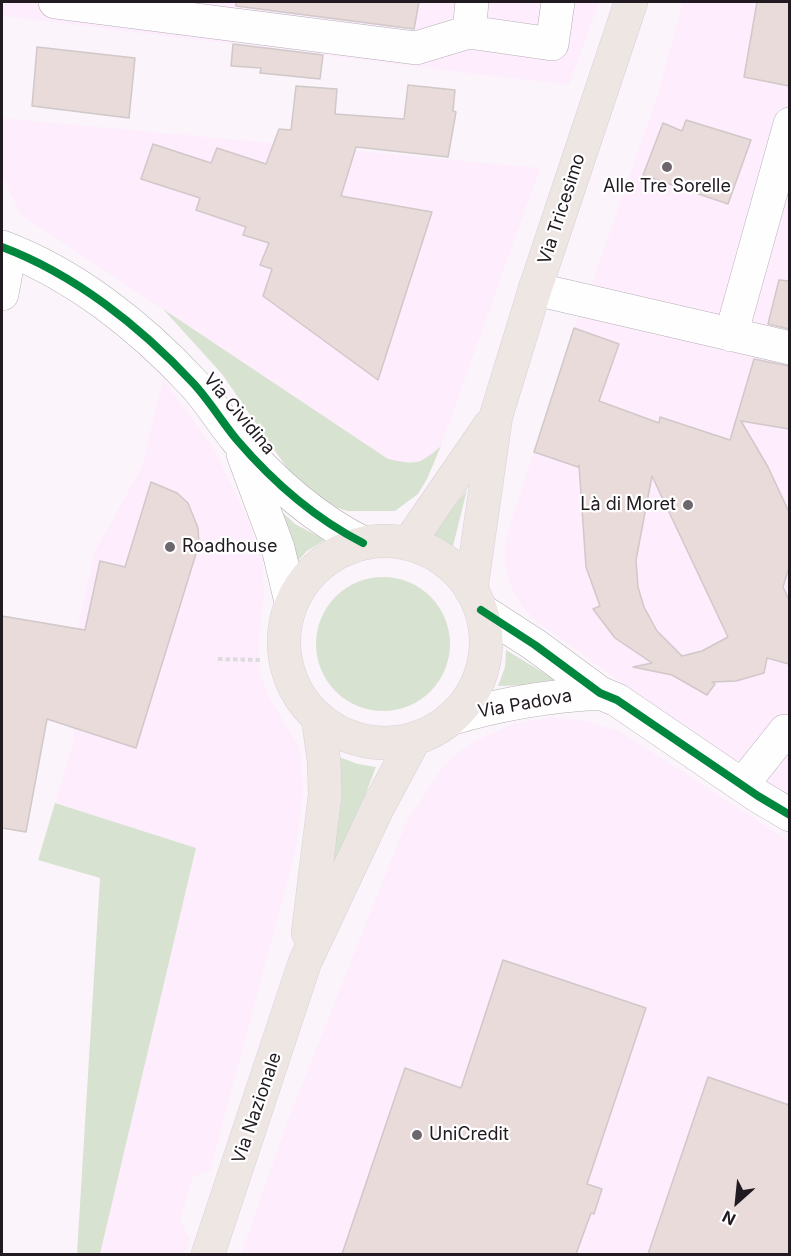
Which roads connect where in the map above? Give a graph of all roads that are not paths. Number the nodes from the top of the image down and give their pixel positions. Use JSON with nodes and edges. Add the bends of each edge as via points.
{"nodes":[{"id":1,"x":55,"y":2,"type":"edge"},
{"id":2,"x":558,"y":2,"type":"edge"},
{"id":3,"x":631,"y":2,"type":"edge"},
{"id":4,"x":470,"y":17,"type":"edge"},
{"id":5,"x":789,"y":124,"type":"edge"},
{"id":6,"x":6,"y":249,"type":"edge"},
{"id":7,"x":535,"y":289,"type":"junction"},
{"id":8,"x":2,"y":294,"type":"edge"},
{"id":9,"x":731,"y":334,"type":"junction"},
{"id":10,"x":789,"y":348,"type":"edge"},
{"id":11,"x":496,"y":416,"type":"junction"},
{"id":12,"x":238,"y":441,"type":"junction"},
{"id":13,"x":363,"y":543,"type":"junction"},
{"id":14,"x":408,"y":544,"type":"junction"},
{"id":15,"x":476,"y":600,"type":"junction"},
{"id":16,"x":291,"y":602,"type":"junction"},
{"id":17,"x":600,"y":693,"type":"junction"},
{"id":18,"x":318,"y":717,"type":"junction"},
{"id":19,"x":450,"y":719,"type":"junction"},
{"id":20,"x":789,"y":732,"type":"edge"},
{"id":21,"x":415,"y":738,"type":"junction"},
{"id":22,"x":742,"y":785,"type":"junction"},
{"id":23,"x":789,"y":816,"type":"edge"},
{"id":24,"x":304,"y":962,"type":"junction"},
{"id":25,"x":208,"y":1254,"type":"edge"}],
"edges":[{"from":1,"to":4,"type":"street","via":[[416,48]]},
{"from":2,"to":4,"type":"street","via":[[552,44]]},
{"from":3,"to":7,"type":"main road","name":"Via Tricesimo"},
{"from":5,"to":9,"type":"street"},
{"from":6,"to":8,"type":"street"},
{"from":6,"to":12,"type":"street","name":"Via Cividina","via":[[80,286],[141,333],[194,383]]},
{"from":7,"to":9,"type":"street"},
{"from":7,"to":11,"type":"main road","name":"Via Tricesimo"},
{"from":9,"to":10,"type":"street"},
{"from":11,"to":14,"type":"main road","name":"Via Tricesimo"},
{"from":11,"to":15,"type":"main road","name":"Via Tricesimo"},
{"from":12,"to":13,"type":"street","name":"Via Cividina","via":[[292,497]]},
{"from":12,"to":16,"type":"street","name":"Via Cividina","via":[[278,548]]},
{"from":13,"to":14,"type":"main road"},
{"from":13,"to":16,"type":"main road","via":[[322,562],[304,580]]},
{"from":14,"to":15,"type":"main road","via":[[442,559],[458,573]]},
{"from":15,"to":17,"type":"street"},
{"from":15,"to":19,"type":"main road","via":[[485,635],[484,660],[471,694]]},
{"from":16,"to":18,"type":"main road","via":[[284,634],[286,667],[299,695]]},
{"from":17,"to":19,"type":"street","name":"Via Padova","via":[[530,700]]},
{"from":17,"to":22,"type":"street","via":[[617,700]]},
{"from":18,"to":21,"type":"main road","via":[[356,739],[386,743]]},
{"from":18,"to":24,"type":"main road","name":"Via Nazionale","via":[[325,795]]},
{"from":19,"to":21,"type":"main road"},
{"from":20,"to":22,"type":"street","via":[[785,731]]},
{"from":21,"to":24,"type":"main road","name":"Via Nazionale"},
{"from":22,"to":23,"type":"street"},
{"from":24,"to":25,"type":"main road","name":"Via Nazionale"}]}
